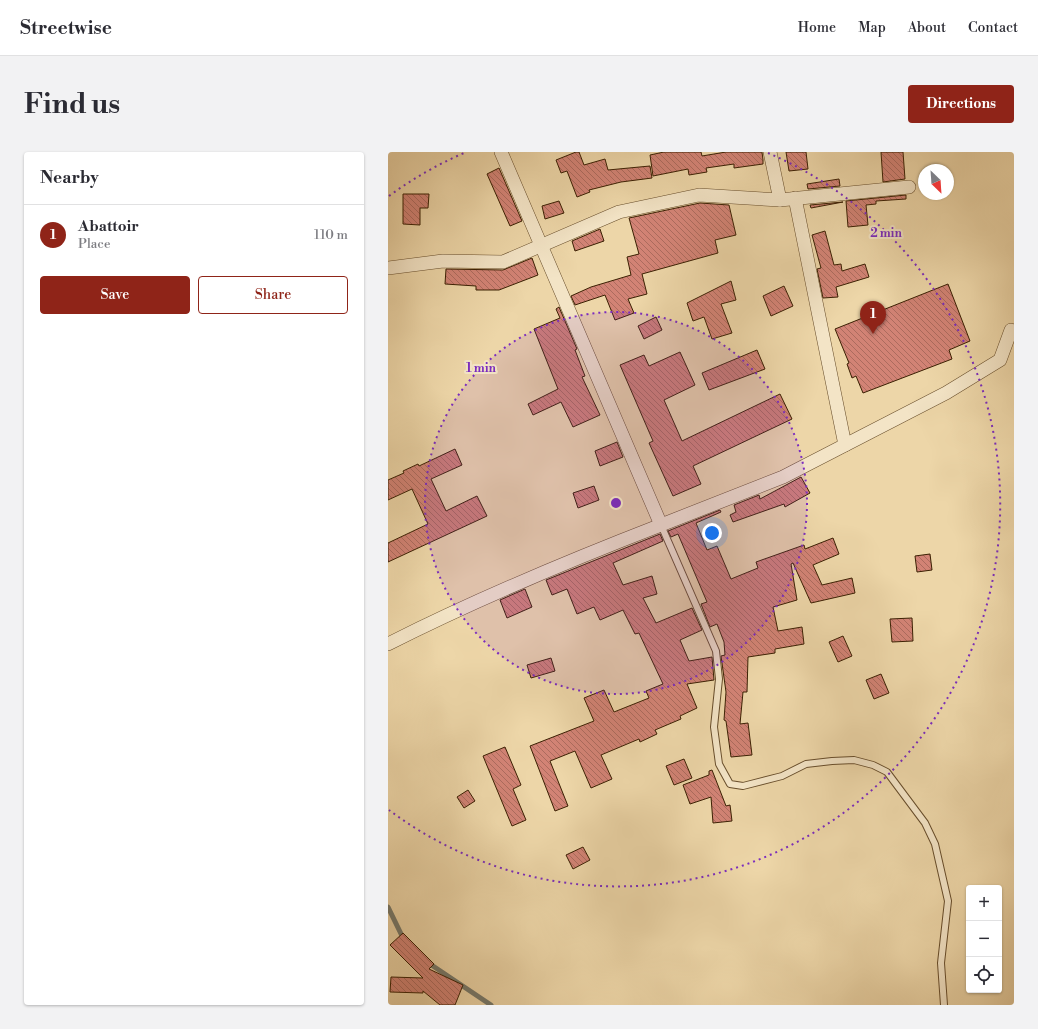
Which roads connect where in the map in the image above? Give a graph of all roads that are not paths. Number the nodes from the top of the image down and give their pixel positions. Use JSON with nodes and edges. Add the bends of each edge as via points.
{"nodes":[{"id":1,"x":501,"y":152,"type":"edge"},
{"id":2,"x":770,"y":152,"type":"edge"},
{"id":3,"x":909,"y":187,"type":"dead end"},
{"id":4,"x":795,"y":198,"type":"junction"},
{"id":5,"x":780,"y":200,"type":"junction"},
{"id":6,"x":541,"y":245,"type":"junction"},
{"id":7,"x":388,"y":268,"type":"edge"},
{"id":8,"x":1011,"y":330,"type":"dead end"},
{"id":9,"x":845,"y":445,"type":"junction"},
{"id":10,"x":661,"y":524,"type":"junction"},
{"id":11,"x":388,"y":644,"type":"edge"},
{"id":12,"x":944,"y":1005,"type":"edge"}],
"edges":[{"from":1,"to":6,"type":"street"},
{"from":2,"to":5,"type":"street"},
{"from":3,"to":4,"type":"street"},
{"from":4,"to":5,"type":"street"},
{"from":4,"to":9,"type":"street"},
{"from":5,"to":6,"type":"street","via":[[699,196],[619,212]]},
{"from":6,"to":7,"type":"street","via":[[503,262],[443,261]]},
{"from":6,"to":10,"type":"street"},
{"from":8,"to":9,"type":"street","via":[[1000,360],[946,393]]},
{"from":9,"to":10,"type":"street","via":[[783,477]]},
{"from":10,"to":11,"type":"street","via":[[549,569],[443,616]]},
{"from":10,"to":12,"type":"lane","via":[[716,651],[719,679],[714,727],[719,764],[730,784],[743,786],[782,776],[806,764],[854,760],[887,772],[925,823],[934,844],[948,901],[941,963]]}]}
